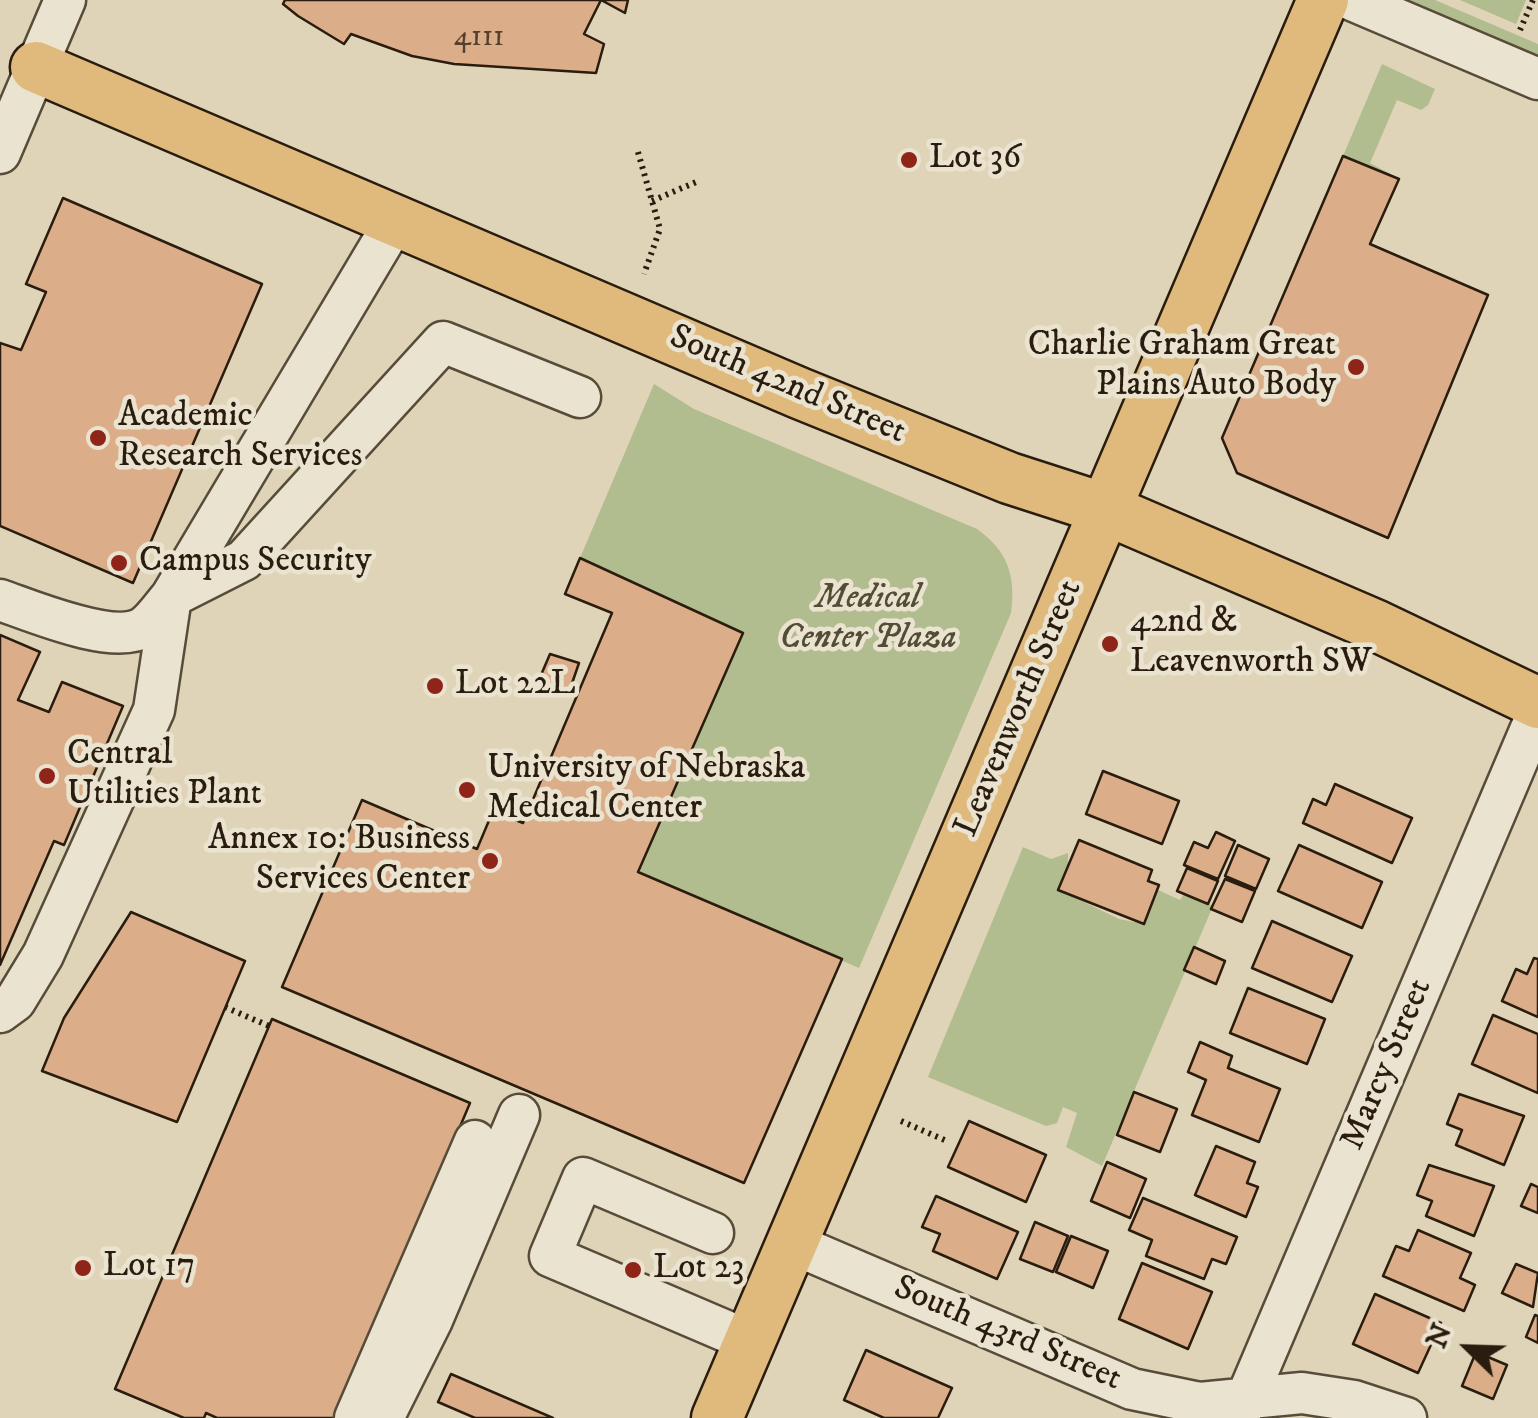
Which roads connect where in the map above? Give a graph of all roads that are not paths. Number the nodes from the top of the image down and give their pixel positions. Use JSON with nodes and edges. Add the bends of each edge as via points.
{"nodes":[{"id":1,"x":65,"y":0,"type":"edge"},
{"id":2,"x":1323,"y":0,"type":"edge"},
{"id":3,"x":1352,"y":0,"type":"edge"},
{"id":4,"x":36,"y":67,"type":"junction"},
{"id":5,"x":1538,"y":79,"type":"edge"},
{"id":6,"x":0,"y":153,"type":"edge"},
{"id":7,"x":394,"y":224,"type":"junction"},
{"id":8,"x":580,"y":397,"type":"dead end"},
{"id":9,"x":1105,"y":508,"type":"junction"},
{"id":10,"x":171,"y":597,"type":"junction"},
{"id":11,"x":0,"y":600,"type":"edge"},
{"id":12,"x":1538,"y":703,"type":"edge"},
{"id":13,"x":1538,"y":712,"type":"edge"},
{"id":14,"x":0,"y":1012,"type":"edge"},
{"id":15,"x":519,"y":1114,"type":"dead end"},
{"id":16,"x":475,"y":1141,"type":"dead end"},
{"id":17,"x":713,"y":1233,"type":"dead end"},
{"id":18,"x":790,"y":1244,"type":"junction"},
{"id":19,"x":749,"y":1341,"type":"junction"},
{"id":20,"x":1242,"y":1408,"type":"edge"},
{"id":21,"x":355,"y":1418,"type":"edge"},
{"id":22,"x":383,"y":1418,"type":"edge"},
{"id":23,"x":717,"y":1418,"type":"edge"},
{"id":24,"x":1406,"y":1418,"type":"edge"}],
"edges":[{"from":1,"to":4,"type":"street"},
{"from":2,"to":9,"type":"main road","name":"Leavenworth Street"},
{"from":3,"to":5,"type":"street"},
{"from":4,"to":6,"type":"street"},
{"from":4,"to":7,"type":"main road","name":"South 42nd Street"},
{"from":7,"to":9,"type":"main road","name":"South 42nd Street","via":[[992,471]]},
{"from":7,"to":10,"type":"street"},
{"from":8,"to":10,"type":"street","via":[[443,342],[244,560]]},
{"from":9,"to":12,"type":"main road","name":"South 42nd Street"},
{"from":9,"to":18,"type":"main road","name":"Leavenworth Street"},
{"from":10,"to":11,"type":"street","via":[[144,627],[122,634]]},
{"from":10,"to":14,"type":"street","via":[[154,710],[43,955],[15,1001]]},
{"from":13,"to":20,"type":"street","name":"Marcy Street"},
{"from":15,"to":22,"type":"street"},
{"from":16,"to":21,"type":"street"},
{"from":17,"to":19,"type":"street","via":[[583,1178],[550,1256]]},
{"from":18,"to":19,"type":"main road","name":"Leavenworth Street"},
{"from":18,"to":20,"type":"street","name":"South 43rd Street","via":[[1132,1389]]},
{"from":19,"to":23,"type":"main road","name":"Leavenworth Street"},
{"from":20,"to":24,"type":"street","name":"South 43rd Street","via":[[1302,1394],[1354,1400]]}]}
